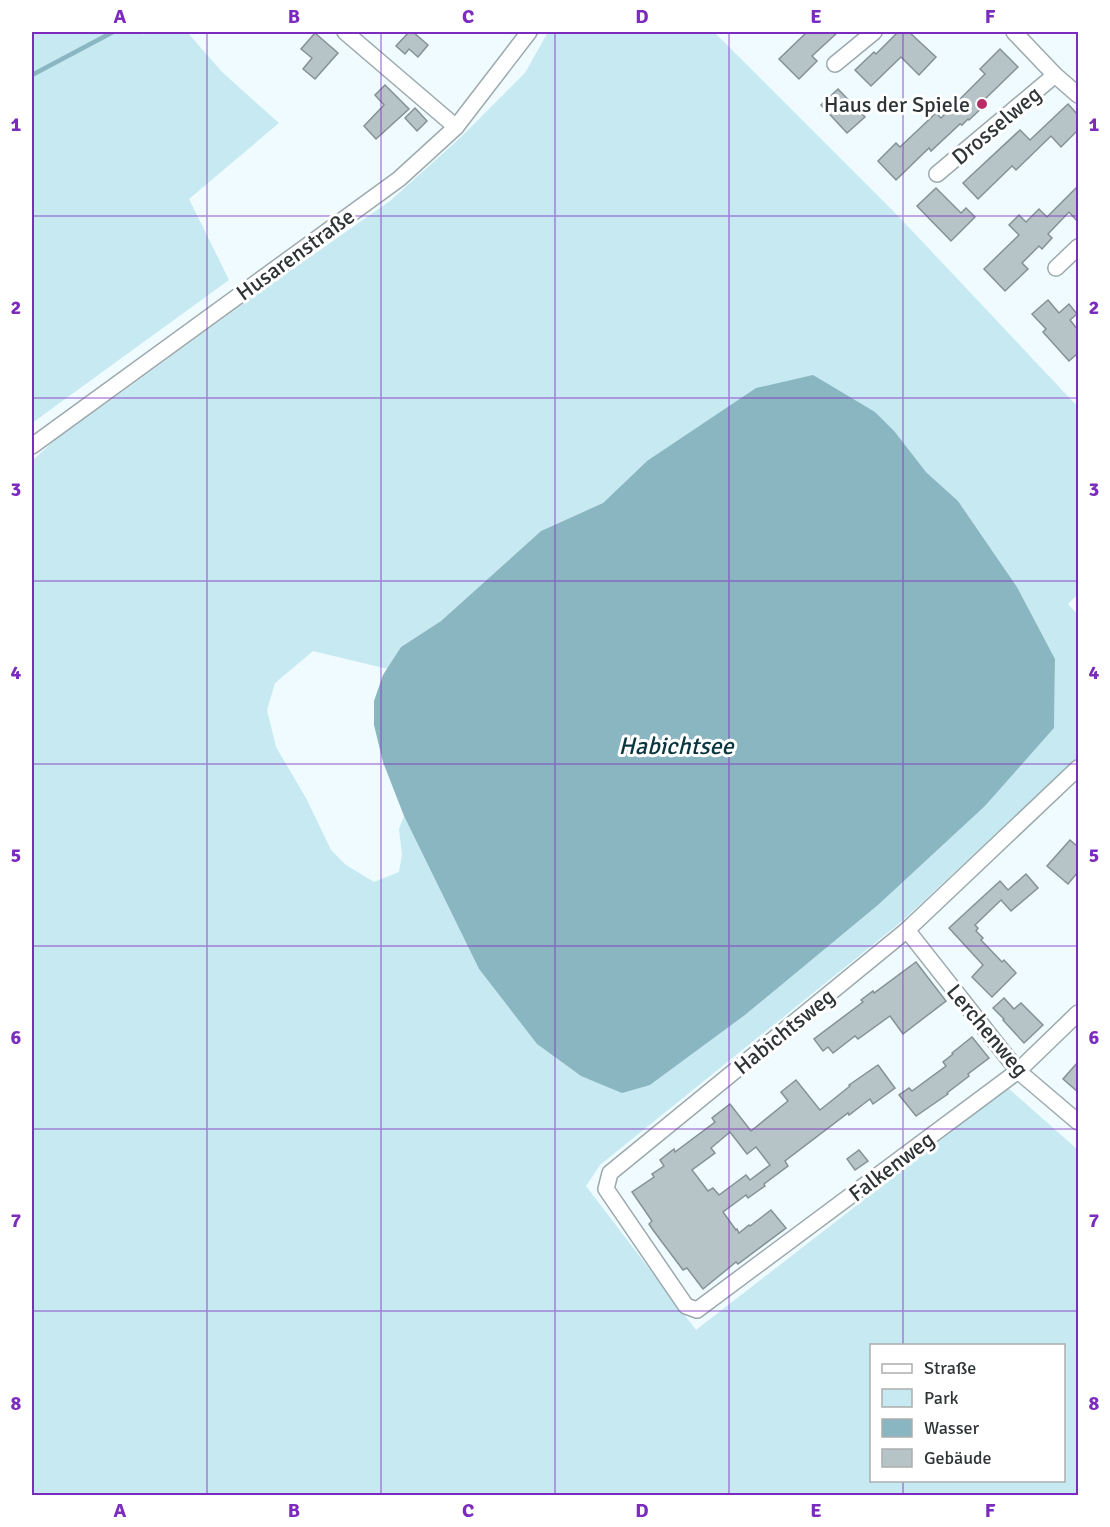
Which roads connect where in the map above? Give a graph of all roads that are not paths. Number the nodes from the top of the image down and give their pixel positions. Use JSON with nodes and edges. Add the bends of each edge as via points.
{"nodes":[{"id":1,"x":345,"y":32,"type":"edge"},
{"id":2,"x":529,"y":32,"type":"edge"},
{"id":3,"x":874,"y":32,"type":"edge"},
{"id":4,"x":1014,"y":32,"type":"edge"},
{"id":5,"x":835,"y":64,"type":"dead end"},
{"id":6,"x":1054,"y":75,"type":"junction"},
{"id":7,"x":1078,"y":95,"type":"edge"},
{"id":8,"x":456,"y":127,"type":"junction"},
{"id":9,"x":937,"y":174,"type":"dead end"},
{"id":10,"x":1078,"y":247,"type":"edge"},
{"id":11,"x":1056,"y":268,"type":"dead end"},
{"id":12,"x":32,"y":446,"type":"edge"},
{"id":13,"x":1078,"y":768,"type":"edge"},
{"id":14,"x":907,"y":930,"type":"junction"},
{"id":15,"x":1078,"y":1013,"type":"edge"},
{"id":16,"x":1018,"y":1071,"type":"junction"},
{"id":17,"x":1078,"y":1122,"type":"edge"},
{"id":18,"x":697,"y":1310,"type":"joint"}],
"edges":[{"from":1,"to":8,"type":"street"},
{"from":2,"to":8,"type":"street","name":"Husarenstraße"},
{"from":3,"to":5,"type":"street"},
{"from":4,"to":6,"type":"street","name":"Drosselweg"},
{"from":6,"to":7,"type":"street","name":"Drosselweg"},
{"from":6,"to":9,"type":"street","name":"Drosselweg"},
{"from":8,"to":12,"type":"street","name":"Husarenstraße","via":[[392,184]]},
{"from":10,"to":11,"type":"street"},
{"from":13,"to":14,"type":"street","name":"Habichtsweg"},
{"from":14,"to":16,"type":"street","name":"Lerchenweg"},
{"from":14,"to":18,"type":"street","name":"Habichtsweg","via":[[610,1173],[606,1189],[686,1306]]},
{"from":15,"to":16,"type":"street","name":"Falkenweg"},
{"from":16,"to":17,"type":"street","name":"Lerchenweg"},
{"from":16,"to":18,"type":"street","name":"Falkenweg"}]}
